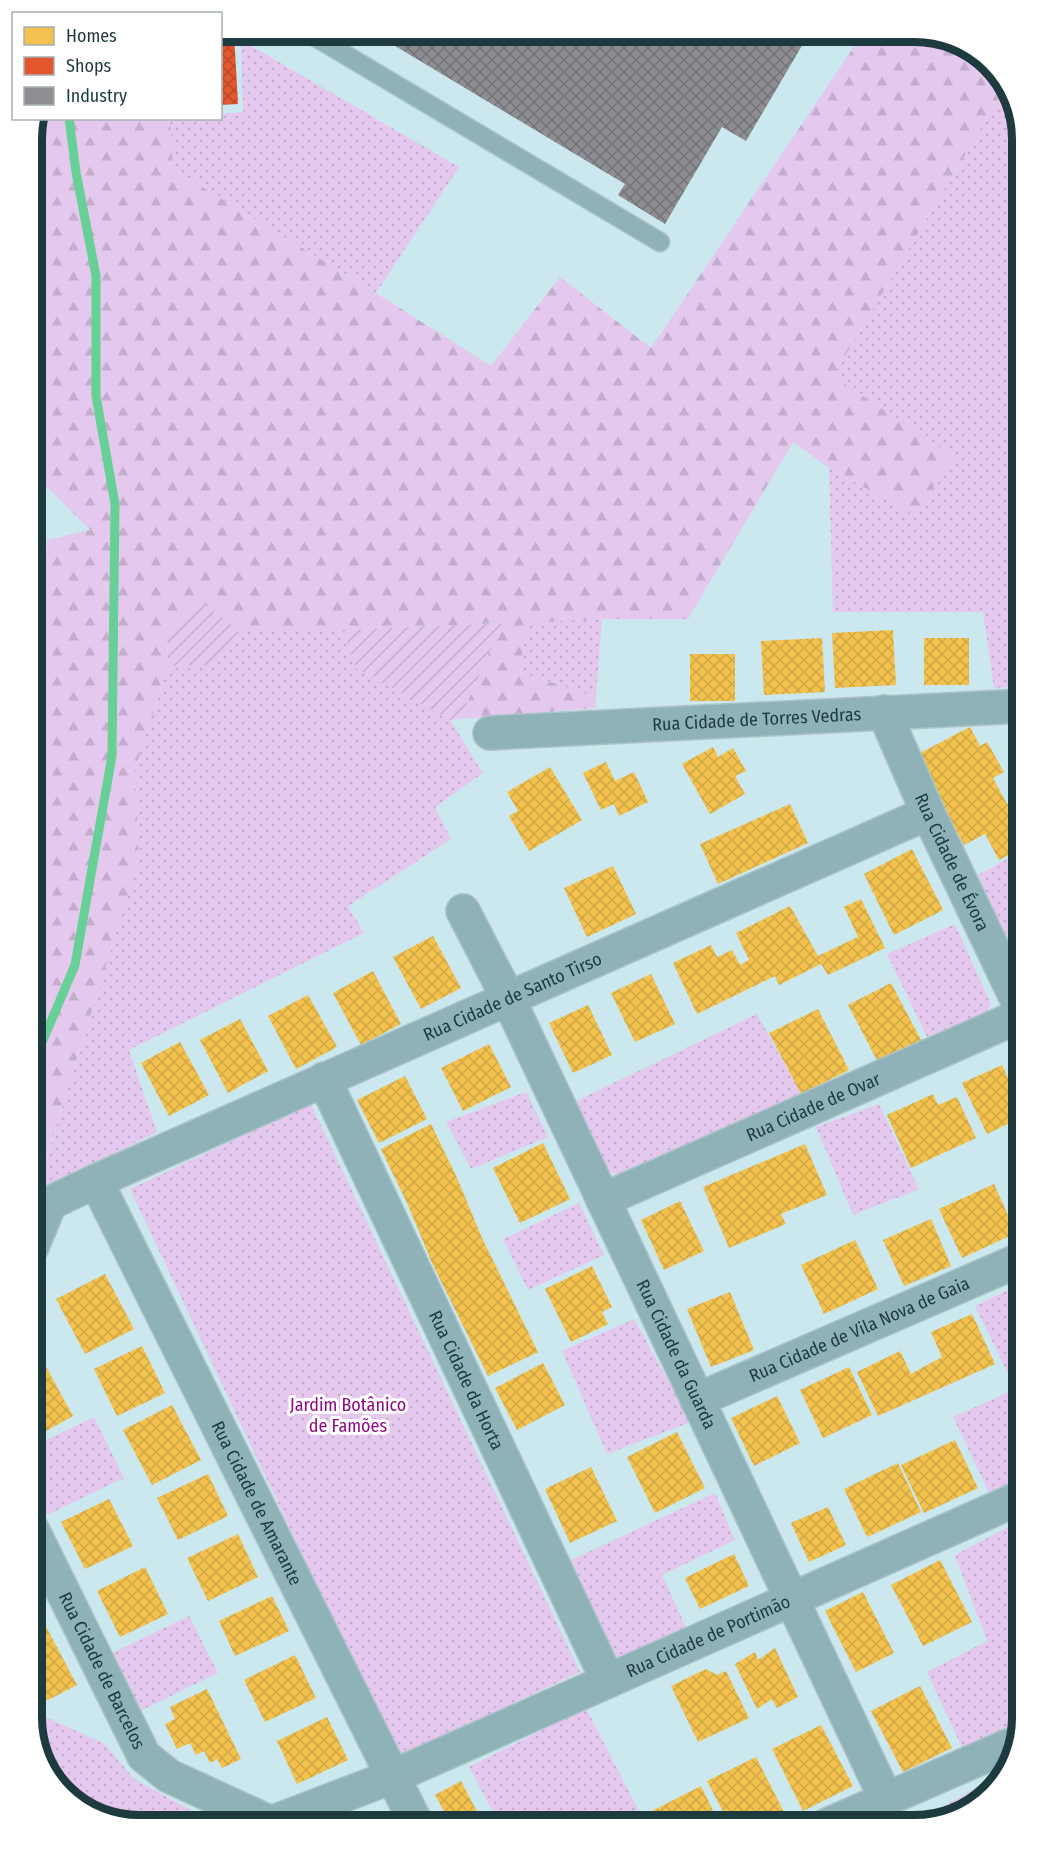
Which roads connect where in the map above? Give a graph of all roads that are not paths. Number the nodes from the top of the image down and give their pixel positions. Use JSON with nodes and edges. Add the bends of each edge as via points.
{"nodes":[{"id":1,"x":324,"y":42,"type":"edge"},
{"id":2,"x":660,"y":242,"type":"dead end"},
{"id":3,"x":1012,"y":706,"type":"edge"},
{"id":4,"x":884,"y":712,"type":"junction"},
{"id":5,"x":490,"y":733,"type":"dead end"},
{"id":6,"x":928,"y":813,"type":"junction"},
{"id":7,"x":463,"y":911,"type":"dead end"},
{"id":8,"x":1012,"y":987,"type":"edge"},
{"id":9,"x":508,"y":998,"type":"junction"},
{"id":10,"x":1012,"y":1020,"type":"edge"},
{"id":11,"x":324,"y":1079,"type":"junction"},
{"id":12,"x":96,"y":1181,"type":"junction"},
{"id":13,"x":603,"y":1200,"type":"junction"},
{"id":14,"x":42,"y":1223,"type":"edge"},
{"id":15,"x":1012,"y":1264,"type":"edge"},
{"id":16,"x":697,"y":1400,"type":"junction"},
{"id":17,"x":1012,"y":1502,"type":"edge"},
{"id":18,"x":42,"y":1549,"type":"edge"},
{"id":19,"x":792,"y":1600,"type":"junction"},
{"id":20,"x":608,"y":1681,"type":"junction"},
{"id":21,"x":1008,"y":1746,"type":"edge"},
{"id":22,"x":394,"y":1776,"type":"junction"},
{"id":23,"x":886,"y":1799,"type":"junction"},
{"id":24,"x":254,"y":1815,"type":"edge"},
{"id":25,"x":292,"y":1815,"type":"edge"},
{"id":26,"x":412,"y":1815,"type":"edge"},
{"id":27,"x":851,"y":1815,"type":"edge"}],
"edges":[{"from":1,"to":2,"type":"lane"},
{"from":3,"to":4,"type":"street","name":"Rua Cidade de Torres Vedras"},
{"from":4,"to":5,"type":"street","name":"Rua Cidade de Torres Vedras"},
{"from":4,"to":6,"type":"street","name":"Rua Cidade de Évora"},
{"from":6,"to":8,"type":"street","name":"Rua Cidade de Évora"},
{"from":6,"to":9,"type":"street","name":"Rua Cidade de Santo Tirso"},
{"from":7,"to":9,"type":"street","name":"Rua Cidade da Guarda"},
{"from":9,"to":11,"type":"street","name":"Rua Cidade de Santo Tirso"},
{"from":9,"to":13,"type":"street","name":"Rua Cidade da Guarda"},
{"from":10,"to":13,"type":"street","name":"Rua Cidade de Ovar"},
{"from":11,"to":12,"type":"street","name":"Rua Cidade de Santo Tirso"},
{"from":11,"to":20,"type":"street","name":"Rua Cidade da Horta"},
{"from":12,"to":14,"type":"street","via":[[50,1203]]},
{"from":12,"to":22,"type":"street","name":"Rua Cidade de Amarante"},
{"from":13,"to":16,"type":"street","name":"Rua Cidade da Guarda"},
{"from":15,"to":16,"type":"street","name":"Rua Cidade de Vila Nova de Gaia"},
{"from":16,"to":19,"type":"street","name":"Rua Cidade da Guarda"},
{"from":17,"to":19,"type":"street","name":"Rua Cidade de Portimão"},
{"from":18,"to":24,"type":"street","name":"Rua Cidade de Barcelos","via":[[144,1756],[169,1776]]},
{"from":19,"to":20,"type":"street","name":"Rua Cidade de Portimão"},
{"from":19,"to":23,"type":"street","name":"Rua Cidade da Guarda"},
{"from":20,"to":22,"type":"street","name":"Rua Cidade de Portimão"},
{"from":21,"to":23,"type":"street"},
{"from":22,"to":25,"type":"street","name":"Rua Cidade de Barcelos"},
{"from":22,"to":26,"type":"street","name":"Rua Cidade de Amarante"},
{"from":23,"to":27,"type":"street"}]}
